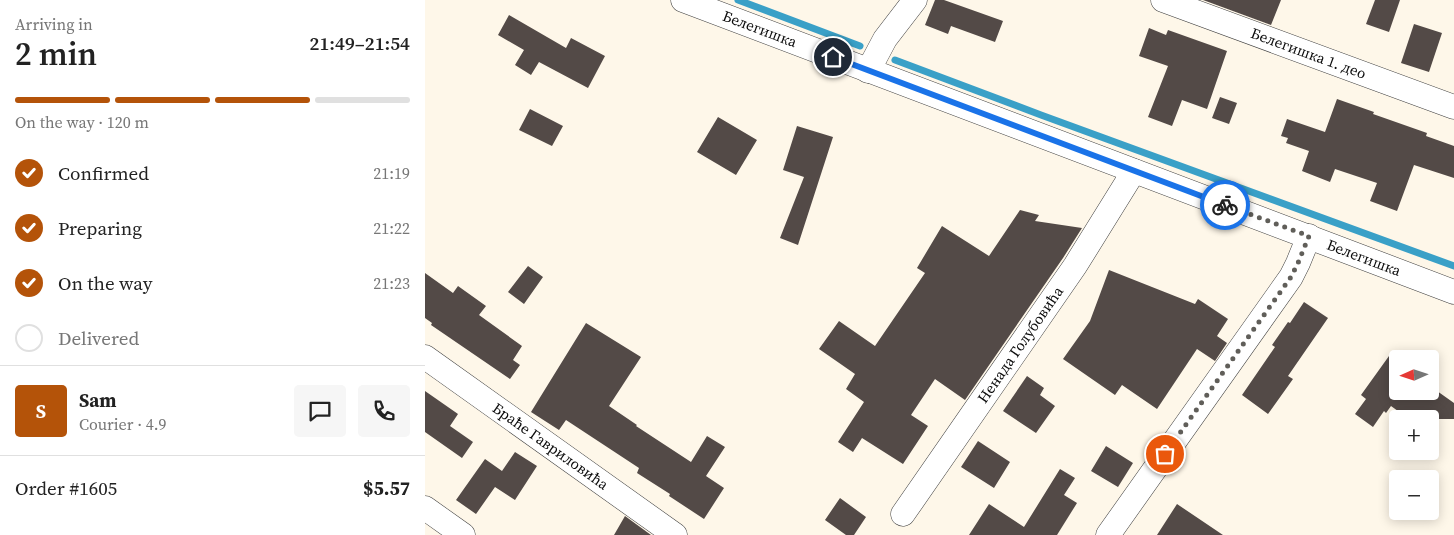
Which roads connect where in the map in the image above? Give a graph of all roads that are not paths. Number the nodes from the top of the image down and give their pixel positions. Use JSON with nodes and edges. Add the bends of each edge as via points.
{"nodes":[{"id":1,"x":683,"y":0,"type":"edge"},
{"id":2,"x":915,"y":0,"type":"edge"},
{"id":3,"x":1163,"y":0,"type":"edge"},
{"id":4,"x":868,"y":71,"type":"junction"},
{"id":5,"x":1454,"y":107,"type":"edge"},
{"id":6,"x":1134,"y":171,"type":"junction"},
{"id":7,"x":1309,"y":236,"type":"junction"},
{"id":8,"x":1454,"y":292,"type":"edge"},
{"id":9,"x":425,"y":357,"type":"edge"},
{"id":10,"x":425,"y":508,"type":"edge"},
{"id":11,"x":903,"y":514,"type":"dead end"},
{"id":12,"x":463,"y":535,"type":"edge"},
{"id":13,"x":675,"y":535,"type":"edge"},
{"id":14,"x":1108,"y":535,"type":"edge"}],
"edges":[{"from":1,"to":4,"type":"street","name":"Белегишка"},
{"from":2,"to":4,"type":"street","via":[[885,39]]},
{"from":3,"to":5,"type":"street","name":"Белегишка 1. део"},
{"from":4,"to":6,"type":"street","name":"Белегишка"},
{"from":6,"to":7,"type":"street","name":"Белегишка"},
{"from":6,"to":11,"type":"street","name":"Ненада Голубовића","via":[[1075,266]]},
{"from":7,"to":8,"type":"street","name":"Белегишка"},
{"from":7,"to":14,"type":"street","via":[[1291,277]]},
{"from":9,"to":13,"type":"street","name":"Браће Гавриловића"},
{"from":10,"to":12,"type":"street"}]}
